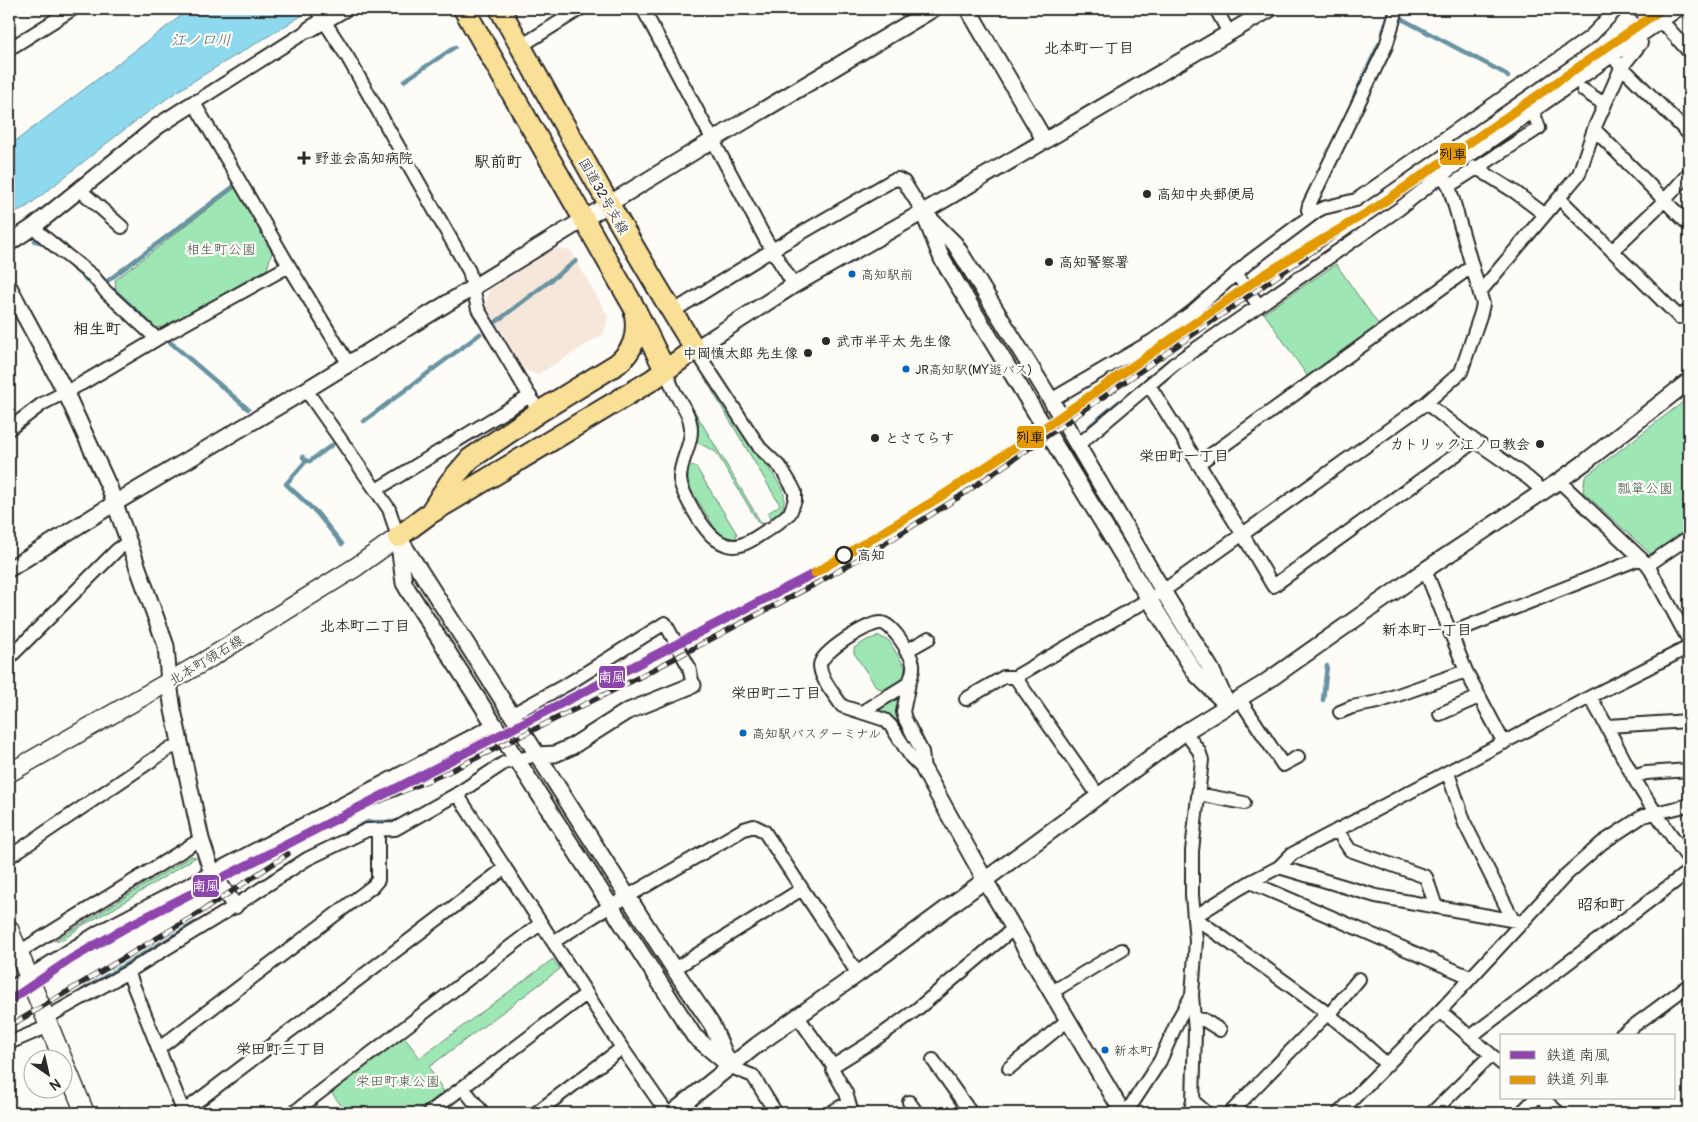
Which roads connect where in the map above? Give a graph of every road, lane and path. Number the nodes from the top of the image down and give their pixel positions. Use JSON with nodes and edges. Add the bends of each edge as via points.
{"nodes":[{"id":1,"x":73,"y":9,"type":"edge"},
{"id":2,"x":344,"y":9,"type":"edge"},
{"id":3,"x":464,"y":9,"type":"edge"},
{"id":4,"x":500,"y":9,"type":"edge"},
{"id":5,"x":580,"y":9,"type":"edge"},
{"id":6,"x":643,"y":9,"type":"edge"},
{"id":7,"x":934,"y":9,"type":"edge"},
{"id":8,"x":968,"y":9,"type":"edge"},
{"id":9,"x":1216,"y":9,"type":"edge"},
{"id":10,"x":1270,"y":9,"type":"edge"},
{"id":11,"x":1397,"y":9,"type":"edge"},
{"id":12,"x":1617,"y":9,"type":"edge"},
{"id":13,"x":1637,"y":9,"type":"edge"},
{"id":14,"x":1679,"y":9,"type":"edge"},
{"id":15,"x":322,"y":17,"type":"junction"},
{"id":16,"x":1658,"y":23,"type":"junction"},
{"id":17,"x":310,"y":29,"type":"joint"},
{"id":18,"x":1230,"y":34,"type":"junction"},
{"id":19,"x":1641,"y":43,"type":"dead end"},
{"id":20,"x":521,"y":46,"type":"junction"},
{"id":21,"x":9,"y":49,"type":"edge"},
{"id":22,"x":1689,"y":52,"type":"edge"},
{"id":23,"x":1612,"y":55,"type":"junction"},
{"id":24,"x":1621,"y":68,"type":"junction"},
{"id":25,"x":1582,"y":90,"type":"dead end"},
{"id":26,"x":194,"y":103,"type":"junction"},
{"id":27,"x":1604,"y":104,"type":"junction"},
{"id":28,"x":1533,"y":111,"type":"junction"},
{"id":29,"x":1594,"y":130,"type":"junction"},
{"id":30,"x":1689,"y":134,"type":"edge"},
{"id":31,"x":713,"y":140,"type":"junction"},
{"id":32,"x":1045,"y":141,"type":"junction"},
{"id":33,"x":1475,"y":167,"type":"junction"},
{"id":34,"x":1689,"y":173,"type":"edge"},
{"id":35,"x":1445,"y":180,"type":"junction"},
{"id":36,"x":80,"y":190,"type":"junction"},
{"id":37,"x":1559,"y":198,"type":"junction"},
{"id":38,"x":1664,"y":200,"type":"junction"},
{"id":39,"x":608,"y":204,"type":"junction"},
{"id":40,"x":923,"y":212,"type":"junction"},
{"id":41,"x":1544,"y":214,"type":"junction"},
{"id":42,"x":1311,"y":215,"type":"junction"},
{"id":43,"x":583,"y":220,"type":"junction"},
{"id":44,"x":1689,"y":225,"type":"edge"},
{"id":45,"x":33,"y":227,"type":"junction"},
{"id":46,"x":122,"y":227,"type":"dead end"},
{"id":47,"x":9,"y":243,"type":"edge"},
{"id":48,"x":772,"y":250,"type":"junction"},
{"id":49,"x":1612,"y":251,"type":"junction"},
{"id":50,"x":289,"y":266,"type":"junction"},
{"id":51,"x":1471,"y":267,"type":"junction"},
{"id":52,"x":1236,"y":273,"type":"junction"},
{"id":53,"x":794,"y":285,"type":"junction"},
{"id":54,"x":9,"y":287,"type":"edge"},
{"id":55,"x":473,"y":289,"type":"junction"},
{"id":56,"x":1480,"y":292,"type":"junction"},
{"id":57,"x":1259,"y":306,"type":"junction"},
{"id":58,"x":635,"y":309,"type":"junction"},
{"id":59,"x":1689,"y":310,"type":"edge"},
{"id":60,"x":672,"y":312,"type":"junction"},
{"id":61,"x":157,"y":339,"type":"junction"},
{"id":62,"x":695,"y":349,"type":"junction"},
{"id":63,"x":348,"y":363,"type":"junction"},
{"id":64,"x":665,"y":370,"type":"junction"},
{"id":65,"x":1149,"y":385,"type":"junction"},
{"id":66,"x":1687,"y":387,"type":"edge"},
{"id":67,"x":306,"y":390,"type":"junction"},
{"id":68,"x":65,"y":391,"type":"junction"},
{"id":69,"x":1051,"y":400,"type":"junction"},
{"id":70,"x":1426,"y":402,"type":"junction"},
{"id":71,"x":534,"y":404,"type":"junction"},
{"id":72,"x":9,"y":428,"type":"edge"},
{"id":73,"x":1475,"y":441,"type":"junction"},
{"id":74,"x":1078,"y":445,"type":"junction"},
{"id":75,"x":1198,"y":464,"type":"junction"},
{"id":76,"x":1559,"y":481,"type":"junction"},
{"id":77,"x":376,"y":490,"type":"junction"},
{"id":78,"x":1543,"y":491,"type":"junction"},
{"id":79,"x":115,"y":503,"type":"junction"},
{"id":80,"x":429,"y":514,"type":"junction"},
{"id":81,"x":1243,"y":535,"type":"junction"},
{"id":82,"x":1689,"y":536,"type":"edge"},
{"id":83,"x":398,"y":537,"type":"junction"},
{"id":84,"x":128,"y":542,"type":"junction"},
{"id":85,"x":1644,"y":562,"type":"junction"},
{"id":86,"x":9,"y":569,"type":"edge"},
{"id":87,"x":1425,"y":570,"type":"junction"},
{"id":88,"x":1163,"y":590,"type":"junction"},
{"id":89,"x":1149,"y":599,"type":"junction"},
{"id":90,"x":1451,"y":633,"type":"junction"},
{"id":91,"x":929,"y":638,"type":"dead end"},
{"id":92,"x":1689,"y":641,"type":"edge"},
{"id":93,"x":1689,"y":647,"type":"edge"},
{"id":94,"x":906,"y":651,"type":"junction"},
{"id":95,"x":9,"y":658,"type":"edge"},
{"id":96,"x":1466,"y":672,"type":"junction"},
{"id":97,"x":1015,"y":677,"type":"junction"},
{"id":98,"x":169,"y":682,"type":"junction"},
{"id":99,"x":909,"y":683,"type":"junction"},
{"id":100,"x":693,"y":685,"type":"joint"},
{"id":101,"x":1479,"y":696,"type":"junction"},
{"id":102,"x":1590,"y":697,"type":"junction"},
{"id":103,"x":966,"y":699,"type":"dead end"},
{"id":104,"x":1233,"y":702,"type":"junction"},
{"id":105,"x":862,"y":712,"type":"junction"},
{"id":106,"x":1340,"y":712,"type":"dead end"},
{"id":107,"x":1440,"y":714,"type":"dead end"},
{"id":108,"x":511,"y":715,"type":"junction"},
{"id":109,"x":1689,"y":721,"type":"edge"},
{"id":110,"x":493,"y":725,"type":"junction"},
{"id":111,"x":1608,"y":726,"type":"junction"},
{"id":112,"x":1185,"y":732,"type":"junction"},
{"id":113,"x":1504,"y":743,"type":"junction"},
{"id":114,"x":180,"y":746,"type":"junction"},
{"id":115,"x":537,"y":755,"type":"junction"},
{"id":116,"x":1298,"y":757,"type":"dead end"},
{"id":117,"x":516,"y":760,"type":"junction"},
{"id":118,"x":924,"y":770,"type":"junction"},
{"id":119,"x":1689,"y":770,"type":"edge"},
{"id":120,"x":9,"y":773,"type":"edge"},
{"id":121,"x":1448,"y":773,"type":"junction"},
{"id":122,"x":1633,"y":777,"type":"junction"},
{"id":123,"x":457,"y":794,"type":"junction"},
{"id":124,"x":1198,"y":794,"type":"junction"},
{"id":125,"x":1098,"y":795,"type":"junction"},
{"id":126,"x":1244,"y":803,"type":"dead end"},
{"id":127,"x":1689,"y":805,"type":"edge"},
{"id":128,"x":1655,"y":813,"type":"junction"},
{"id":129,"x":378,"y":830,"type":"junction"},
{"id":130,"x":1337,"y":830,"type":"junction"},
{"id":131,"x":201,"y":839,"type":"junction"},
{"id":132,"x":9,"y":857,"type":"edge"},
{"id":133,"x":1689,"y":860,"type":"edge"},
{"id":134,"x":1279,"y":867,"type":"junction"},
{"id":135,"x":505,"y":868,"type":"junction"},
{"id":136,"x":1689,"y":871,"type":"edge"},
{"id":137,"x":212,"y":873,"type":"junction"},
{"id":138,"x":985,"y":880,"type":"junction"},
{"id":139,"x":1250,"y":882,"type":"junction"},
{"id":140,"x":802,"y":889,"type":"junction"},
{"id":141,"x":628,"y":896,"type":"junction"},
{"id":142,"x":235,"y":906,"type":"junction"},
{"id":143,"x":612,"y":906,"type":"junction"},
{"id":144,"x":1436,"y":907,"type":"junction"},
{"id":145,"x":1194,"y":917,"type":"junction"},
{"id":146,"x":1518,"y":921,"type":"junction"},
{"id":147,"x":540,"y":924,"type":"junction"},
{"id":148,"x":9,"y":929,"type":"edge"},
{"id":149,"x":1014,"y":929,"type":"junction"},
{"id":150,"x":553,"y":942,"type":"junction"},
{"id":151,"x":1122,"y":950,"type":"dead end"},
{"id":152,"x":19,"y":952,"type":"junction"},
{"id":153,"x":674,"y":969,"type":"junction"},
{"id":154,"x":128,"y":972,"type":"junction"},
{"id":155,"x":858,"y":974,"type":"junction"},
{"id":156,"x":29,"y":976,"type":"junction"},
{"id":157,"x":1470,"y":977,"type":"junction"},
{"id":158,"x":1359,"y":979,"type":"dead end"},
{"id":159,"x":1689,"y":985,"type":"edge"},
{"id":160,"x":9,"y":990,"type":"edge"},
{"id":161,"x":1052,"y":992,"type":"junction"},
{"id":162,"x":586,"y":994,"type":"junction"},
{"id":163,"x":1192,"y":995,"type":"junction"},
{"id":164,"x":1440,"y":1011,"type":"junction"},
{"id":165,"x":1328,"y":1015,"type":"junction"},
{"id":166,"x":798,"y":1016,"type":"junction"},
{"id":167,"x":1194,"y":1018,"type":"junction"},
{"id":168,"x":1068,"y":1020,"type":"junction"},
{"id":169,"x":48,"y":1022,"type":"junction"},
{"id":170,"x":1220,"y":1030,"type":"dead end"},
{"id":171,"x":1623,"y":1034,"type":"edge"},
{"id":172,"x":1470,"y":1037,"type":"junction"},
{"id":173,"x":9,"y":1043,"type":"edge"},
{"id":174,"x":622,"y":1048,"type":"junction"},
{"id":175,"x":158,"y":1049,"type":"junction"},
{"id":176,"x":1491,"y":1054,"type":"junction"},
{"id":177,"x":933,"y":1060,"type":"dead end"},
{"id":178,"x":1500,"y":1062,"type":"edge"},
{"id":179,"x":833,"y":1066,"type":"junction"},
{"id":180,"x":1387,"y":1066,"type":"junction"},
{"id":181,"x":731,"y":1067,"type":"junction"},
{"id":182,"x":1009,"y":1068,"type":"dead end"},
{"id":183,"x":463,"y":1088,"type":"junction"},
{"id":184,"x":1534,"y":1100,"type":"edge"},
{"id":185,"x":1544,"y":1100,"type":"edge"},
{"id":186,"x":910,"y":1102,"type":"dead end"},
{"id":187,"x":1191,"y":1107,"type":"edge"},
{"id":188,"x":851,"y":1110,"type":"edge"},
{"id":189,"x":85,"y":1113,"type":"edge"},
{"id":190,"x":184,"y":1113,"type":"edge"},
{"id":191,"x":293,"y":1113,"type":"edge"},
{"id":192,"x":429,"y":1113,"type":"edge"},
{"id":193,"x":483,"y":1113,"type":"edge"},
{"id":194,"x":536,"y":1113,"type":"edge"},
{"id":195,"x":667,"y":1113,"type":"edge"},
{"id":196,"x":672,"y":1113,"type":"edge"},
{"id":197,"x":776,"y":1113,"type":"edge"},
{"id":198,"x":830,"y":1113,"type":"edge"},
{"id":199,"x":917,"y":1113,"type":"edge"},
{"id":200,"x":971,"y":1113,"type":"edge"},
{"id":201,"x":1124,"y":1113,"type":"edge"},
{"id":202,"x":1207,"y":1113,"type":"edge"},
{"id":203,"x":1230,"y":1113,"type":"edge"},
{"id":204,"x":1339,"y":1113,"type":"edge"},
{"id":205,"x":1432,"y":1113,"type":"edge"},
{"id":206,"x":1521,"y":1113,"type":"edge"},
{"id":207,"x":1559,"y":1113,"type":"edge"}],
"edges":[{"from":1,"to":21,"type":"street"},
{"from":2,"to":15,"type":"street"},
{"from":3,"to":43,"type":"highway"},
{"from":4,"to":20,"type":"highway","name":"国道32号支線"},
{"from":5,"to":20,"type":"street"},
{"from":6,"to":31,"type":"street"},
{"from":7,"to":31,"type":"street"},
{"from":8,"to":32,"type":"street"},
{"from":9,"to":18,"type":"street"},
{"from":10,"to":18,"type":"street"},
{"from":11,"to":42,"type":"street","via":[[1386,46],[1309,205]]},
{"from":12,"to":42,"type":"street","via":[[1590,37],[1356,200],[1323,208]]},
{"from":13,"to":16,"type":"street"},
{"from":14,"to":16,"type":"street"},
{"from":15,"to":17,"type":"street"},
{"from":15,"to":55,"type":"street","via":[[469,271]]},
{"from":16,"to":22,"type":"street","via":[[1668,28]]},
{"from":16,"to":23,"type":"street"},
{"from":17,"to":26,"type":"street"},
{"from":18,"to":32,"type":"street"},
{"from":19,"to":24,"type":"street"},
{"from":20,"to":39,"type":"highway","name":"国道32号支線"},
{"from":23,"to":24,"type":"street"},
{"from":23,"to":28,"type":"street"},
{"from":24,"to":27,"type":"street"},
{"from":24,"to":30,"type":"street"},
{"from":25,"to":27,"type":"street"},
{"from":26,"to":36,"type":"street","via":[[158,126]]},
{"from":26,"to":50,"type":"street"},
{"from":27,"to":29,"type":"street"},
{"from":28,"to":33,"type":"street","via":[[1539,128]]},
{"from":28,"to":35,"type":"street"},
{"from":29,"to":37,"type":"street","via":[[1579,174]]},
{"from":29,"to":38,"type":"street"},
{"from":31,"to":39,"type":"street"},
{"from":31,"to":48,"type":"street"},
{"from":32,"to":40,"type":"street"},
{"from":33,"to":35,"type":"street"},
{"from":33,"to":41,"type":"street"},
{"from":34,"to":38,"type":"street"},
{"from":35,"to":51,"type":"street"},
{"from":35,"to":57,"type":"street"},
{"from":36,"to":45,"type":"street"},
{"from":36,"to":46,"type":"street"},
{"from":37,"to":41,"type":"street"},
{"from":37,"to":49,"type":"street"},
{"from":38,"to":44,"type":"street"},
{"from":38,"to":49,"type":"street"},
{"from":39,"to":43,"type":"street"},
{"from":39,"to":60,"type":"highway","name":"国道32号支線"},
{"from":40,"to":48,"type":"street","via":[[904,182],[893,180]]},
{"from":40,"to":53,"type":"street"},
{"from":40,"to":69,"type":"street","via":[[955,244]]},
{"from":40,"to":89,"type":"street","via":[[942,260]]},
{"from":41,"to":56,"type":"street"},
{"from":42,"to":52,"type":"street"},
{"from":43,"to":55,"type":"street"},
{"from":43,"to":58,"type":"highway"},
{"from":45,"to":47,"type":"street"},
{"from":45,"to":61,"type":"street","via":[[93,276]]},
{"from":48,"to":53,"type":"street"},
{"from":48,"to":60,"type":"street"},
{"from":49,"to":59,"type":"street","via":[[1679,317]]},
{"from":50,"to":61,"type":"street"},
{"from":50,"to":63,"type":"street"},
{"from":51,"to":56,"type":"street"},
{"from":51,"to":75,"type":"street"},
{"from":52,"to":57,"type":"street"},
{"from":52,"to":69,"type":"street","via":[[1192,312],[1152,341]]},
{"from":53,"to":62,"type":"street"},
{"from":54,"to":68,"type":"street"},
{"from":55,"to":63,"type":"street"},
{"from":55,"to":71,"type":"street","via":[[478,309]]},
{"from":56,"to":70,"type":"street","via":[[1481,313],[1461,372]]},
{"from":57,"to":65,"type":"street"},
{"from":58,"to":64,"type":"highway"},
{"from":58,"to":71,"type":"highway","via":[[637,326],[628,355],[617,364]]},
{"from":60,"to":62,"type":"highway","name":"国道32号支線"},
{"from":61,"to":68,"type":"street"},
{"from":62,"to":64,"type":"highway"},
{"from":62,"to":64,"type":"street","via":[[760,448],[781,468],[795,492],[790,513],[742,545],[727,546],[716,540],[685,495],[680,482],[681,469],[691,423]]},
{"from":63,"to":67,"type":"street"},
{"from":64,"to":80,"type":"highway"},
{"from":65,"to":74,"type":"street"},
{"from":65,"to":75,"type":"street"},
{"from":66,"to":76,"type":"street"},
{"from":67,"to":77,"type":"street"},
{"from":67,"to":79,"type":"street"},
{"from":68,"to":72,"type":"street"},
{"from":68,"to":79,"type":"street"},
{"from":69,"to":74,"type":"street"},
{"from":70,"to":73,"type":"street"},
{"from":70,"to":81,"type":"street"},
{"from":71,"to":77,"type":"street"},
{"from":71,"to":80,"type":"highway","via":[[470,459]]},
{"from":73,"to":78,"type":"street"},
{"from":73,"to":81,"type":"street","via":[[1272,586]]},
{"from":74,"to":88,"type":"street"},
{"from":75,"to":81,"type":"street"},
{"from":76,"to":78,"type":"street"},
{"from":76,"to":85,"type":"street"},
{"from":77,"to":83,"type":"street","via":[[390,509]]},
{"from":78,"to":87,"type":"street"},
{"from":79,"to":84,"type":"street"},
{"from":79,"to":86,"type":"street"},
{"from":80,"to":83,"type":"highway"},
{"from":81,"to":88,"type":"street"},
{"from":82,"to":85,"type":"street"},
{"from":83,"to":98,"type":"main road","name":"北本町領石線","via":[[356,567]]},
{"from":83,"to":108,"type":"street"},
{"from":83,"to":110,"type":"street","via":[[404,583]]},
{"from":84,"to":95,"type":"street"},
{"from":84,"to":98,"type":"street","via":[[166,646]]},
{"from":85,"to":90,"type":"street"},
{"from":85,"to":92,"type":"street"},
{"from":87,"to":90,"type":"street"},
{"from":87,"to":104,"type":"street"},
{"from":88,"to":89,"type":"street"},
{"from":88,"to":104,"type":"street"},
{"from":89,"to":97,"type":"street"},
{"from":89,"to":104,"type":"street","via":[[1199,677]]},
{"from":90,"to":96,"type":"street"},
{"from":91,"to":94,"type":"street"},
{"from":93,"to":102,"type":"street"},
{"from":94,"to":99,"type":"street","via":[[913,668]]},
{"from":94,"to":105,"type":"street","via":[[892,629],[880,623],[865,628],[823,657],[822,672],[842,706]]},
{"from":96,"to":101,"type":"street"},
{"from":96,"to":106,"type":"street"},
{"from":97,"to":103,"type":"street","via":[[1004,677]]},
{"from":97,"to":125,"type":"street"},
{"from":98,"to":114,"type":"street"},
{"from":98,"to":120,"type":"main road","name":"北本町領石線"},
{"from":99,"to":105,"type":"street"},
{"from":99,"to":118,"type":"street","via":[[903,712],[922,752]]},
{"from":100,"to":108,"type":"street","via":[[689,667],[665,623]]},
{"from":100,"to":115,"type":"street","via":[[626,712],[555,754]]},
{"from":101,"to":107,"type":"street"},
{"from":101,"to":113,"type":"street"},
{"from":102,"to":111,"type":"street"},
{"from":102,"to":113,"type":"street"},
{"from":104,"to":112,"type":"street"},
{"from":104,"to":116,"type":"street","via":[[1283,765]]},
{"from":105,"to":118,"type":"street","via":[[885,720]]},
{"from":108,"to":115,"type":"street"},
{"from":109,"to":111,"type":"street"},
{"from":110,"to":117,"type":"street"},
{"from":110,"to":137,"type":"street"},
{"from":111,"to":122,"type":"street"},
{"from":112,"to":124,"type":"street","via":[[1202,760]]},
{"from":112,"to":125,"type":"street"},
{"from":113,"to":121,"type":"street"},
{"from":114,"to":131,"type":"street"},
{"from":114,"to":132,"type":"street","via":[[170,748]]},
{"from":115,"to":117,"type":"street"},
{"from":115,"to":141,"type":"street"},
{"from":117,"to":123,"type":"street","via":[[504,763]]},
{"from":117,"to":143,"type":"street"},
{"from":118,"to":138,"type":"street"},
{"from":119,"to":122,"type":"street"},
{"from":121,"to":130,"type":"street"},
{"from":121,"to":146,"type":"street","via":[[1465,824]]},
{"from":122,"to":128,"type":"street"},
{"from":123,"to":129,"type":"street","via":[[395,829]]},
{"from":123,"to":135,"type":"street"},
{"from":124,"to":126,"type":"street"},
{"from":124,"to":145,"type":"street","via":[[1192,851]]},
{"from":125,"to":138,"type":"street"},
{"from":127,"to":128,"type":"street"},
{"from":128,"to":133,"type":"street"},
{"from":128,"to":146,"type":"street","via":[[1643,816],[1602,843]]},
{"from":129,"to":142,"type":"street","via":[[367,830],[307,860]]},
{"from":129,"to":175,"type":"street","via":[[378,880],[373,886]]},
{"from":130,"to":134,"type":"street","via":[[1292,854]]},
{"from":130,"to":144,"type":"street","via":[[1350,850],[1426,877]]},
{"from":131,"to":137,"type":"street"},
{"from":131,"to":152,"type":"street"},
{"from":134,"to":139,"type":"street"},
{"from":134,"to":144,"type":"street","via":[[1376,896]]},
{"from":135,"to":147,"type":"street"},
{"from":135,"to":190,"type":"street"},
{"from":136,"to":172,"type":"street"},
{"from":137,"to":142,"type":"street"},
{"from":137,"to":156,"type":"street","via":[[98,932]]},
{"from":138,"to":149,"type":"street"},
{"from":138,"to":155,"type":"street"},
{"from":139,"to":145,"type":"street"},
{"from":139,"to":157,"type":"street"},
{"from":140,"to":141,"type":"street","via":[[764,830],[754,826],[738,832]]},
{"from":140,"to":153,"type":"street"},
{"from":140,"to":155,"type":"street"},
{"from":141,"to":143,"type":"street"},
{"from":141,"to":153,"type":"street"},
{"from":142,"to":154,"type":"street"},
{"from":143,"to":150,"type":"street"},
{"from":143,"to":181,"type":"street","via":[[694,1036]]},
{"from":144,"to":146,"type":"street"},
{"from":145,"to":163,"type":"street","via":[[1196,942]]},
{"from":145,"to":165,"type":"street"},
{"from":146,"to":157,"type":"street"},
{"from":147,"to":150,"type":"street"},
{"from":147,"to":191,"type":"street"},
{"from":148,"to":152,"type":"main road"},
{"from":149,"to":161,"type":"street"},
{"from":149,"to":179,"type":"street","via":[[916,1010]]},
{"from":150,"to":162,"type":"street"},
{"from":151,"to":161,"type":"street"},
{"from":152,"to":156,"type":"main road"},
{"from":153,"to":181,"type":"street","via":[[712,1025]]},
{"from":154,"to":169,"type":"street"},
{"from":154,"to":175,"type":"street"},
{"from":155,"to":166,"type":"street"},
{"from":156,"to":160,"type":"street"},
{"from":156,"to":169,"type":"main road"},
{"from":157,"to":164,"type":"street"},
{"from":158,"to":165,"type":"street"},
{"from":159,"to":171,"type":"street"},
{"from":161,"to":168,"type":"street"},
{"from":162,"to":174,"type":"street"},
{"from":162,"to":183,"type":"street"},
{"from":163,"to":167,"type":"street"},
{"from":163,"to":201,"type":"street","via":[[1160,1061]]},
{"from":164,"to":172,"type":"street"},
{"from":164,"to":180,"type":"street"},
{"from":165,"to":180,"type":"street","via":[[1362,1041]]},
{"from":165,"to":203,"type":"street"},
{"from":166,"to":179,"type":"street"},
{"from":166,"to":181,"type":"street"},
{"from":167,"to":170,"type":"street"},
{"from":167,"to":187,"type":"street"},
{"from":168,"to":182,"type":"street"},
{"from":168,"to":201,"type":"street"},
{"from":169,"to":173,"type":"street"},
{"from":169,"to":189,"type":"main road"},
{"from":172,"to":176,"type":"street"},
{"from":174,"to":194,"type":"street"},
{"from":174,"to":195,"type":"street"},
{"from":175,"to":190,"type":"street"},
{"from":176,"to":178,"type":"street"},
{"from":176,"to":205,"type":"street"},
{"from":177,"to":200,"type":"street"},
{"from":179,"to":188,"type":"street"},
{"from":180,"to":204,"type":"street"},
{"from":181,"to":196,"type":"street"},
{"from":181,"to":197,"type":"street","via":[[753,1076]]},
{"from":183,"to":192,"type":"street"},
{"from":183,"to":193,"type":"street"},
{"from":184,"to":206,"type":"street"},
{"from":185,"to":207,"type":"street"},
{"from":186,"to":199,"type":"street"},
{"from":187,"to":202,"type":"street"},
{"from":188,"to":198,"type":"street","via":[[840,1107]]}]}
